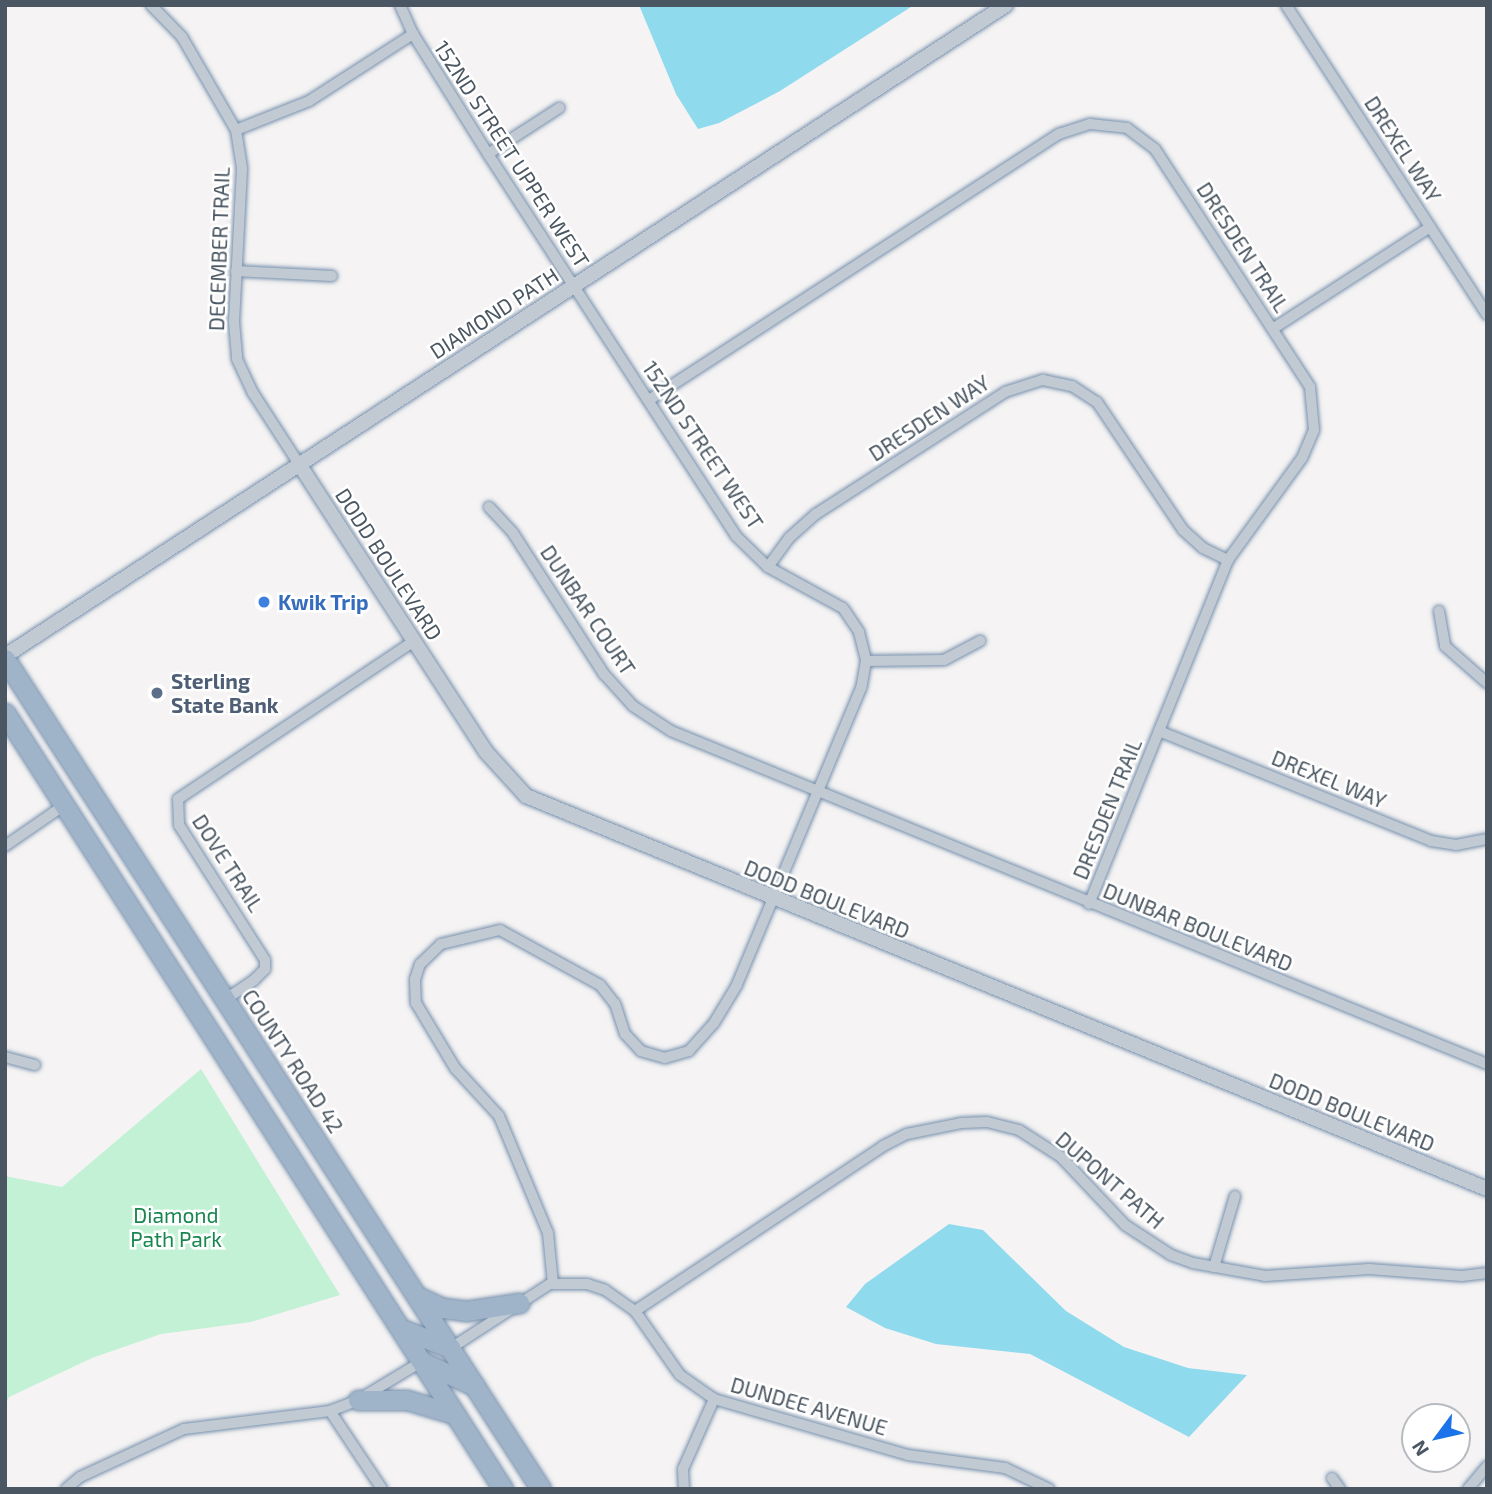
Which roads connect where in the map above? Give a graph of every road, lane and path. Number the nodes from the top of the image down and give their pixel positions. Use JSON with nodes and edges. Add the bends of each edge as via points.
{"nodes":[{"id":1,"x":150,"y":5,"type":"edge"},
{"id":2,"x":400,"y":5,"type":"edge"},
{"id":3,"x":1006,"y":5,"type":"edge"},
{"id":4,"x":1286,"y":5,"type":"edge"},
{"id":5,"x":413,"y":34,"type":"junction"},
{"id":6,"x":559,"y":108,"type":"dead end"},
{"id":7,"x":236,"y":130,"type":"junction"},
{"id":8,"x":488,"y":154,"type":"junction"},
{"id":9,"x":1430,"y":227,"type":"junction"},
{"id":10,"x":236,"y":271,"type":"junction"},
{"id":11,"x":332,"y":276,"type":"dead end"},
{"id":12,"x":574,"y":286,"type":"junction"},
{"id":13,"x":1487,"y":315,"type":"edge"},
{"id":14,"x":1274,"y":328,"type":"junction"},
{"id":15,"x":649,"y":400,"type":"junction"},
{"id":16,"x":299,"y":464,"type":"junction"},
{"id":17,"x":489,"y":507,"type":"dead end"},
{"id":18,"x":1228,"y":560,"type":"junction"},
{"id":19,"x":768,"y":567,"type":"junction"},
{"id":20,"x":1439,"y":611,"type":"dead end"},
{"id":21,"x":414,"y":641,"type":"junction"},
{"id":22,"x":981,"y":641,"type":"dead end"},
{"id":23,"x":5,"y":657,"type":"edge"},
{"id":24,"x":866,"y":661,"type":"junction"},
{"id":25,"x":1487,"y":683,"type":"edge"},
{"id":26,"x":5,"y":713,"type":"edge"},
{"id":27,"x":1159,"y":731,"type":"junction"},
{"id":28,"x":817,"y":793,"type":"junction"},
{"id":29,"x":63,"y":806,"type":"junction"},
{"id":30,"x":1487,"y":839,"type":"edge"},
{"id":31,"x":5,"y":846,"type":"edge"},
{"id":32,"x":772,"y":900,"type":"junction"},
{"id":33,"x":1089,"y":904,"type":"junction"},
{"id":34,"x":226,"y":999,"type":"junction"},
{"id":35,"x":5,"y":1057,"type":"edge"},
{"id":36,"x":1487,"y":1064,"type":"edge"},
{"id":37,"x":35,"y":1065,"type":"dead end"},
{"id":38,"x":1487,"y":1189,"type":"edge"},
{"id":39,"x":1235,"y":1196,"type":"dead end"},
{"id":40,"x":1214,"y":1267,"type":"junction"},
{"id":41,"x":1487,"y":1273,"type":"edge"},
{"id":42,"x":553,"y":1284,"type":"junction"},
{"id":43,"x":419,"y":1297,"type":"junction"},
{"id":44,"x":519,"y":1303,"type":"junction"},
{"id":45,"x":635,"y":1311,"type":"junction"},
{"id":46,"x":401,"y":1329,"type":"junction"},
{"id":47,"x":451,"y":1348,"type":"junction"},
{"id":48,"x":421,"y":1362,"type":"junction"},
{"id":49,"x":475,"y":1386,"type":"junction"},
{"id":50,"x":713,"y":1399,"type":"junction"},
{"id":51,"x":358,"y":1400,"type":"junction"},
{"id":52,"x":330,"y":1411,"type":"junction"},
{"id":53,"x":455,"y":1414,"type":"junction"},
{"id":54,"x":1487,"y":1466,"type":"edge"},
{"id":55,"x":1332,"y":1478,"type":"dead end"},
{"id":56,"x":66,"y":1489,"type":"edge"},
{"id":57,"x":382,"y":1489,"type":"edge"},
{"id":58,"x":503,"y":1489,"type":"edge"},
{"id":59,"x":541,"y":1489,"type":"edge"},
{"id":60,"x":684,"y":1489,"type":"edge"},
{"id":61,"x":1049,"y":1489,"type":"edge"},
{"id":62,"x":1340,"y":1489,"type":"edge"},
{"id":63,"x":1468,"y":1489,"type":"edge"}],
"edges":[{"from":1,"to":7,"type":"street","name":"DECEMBER TRAIL","via":[[182,37]]},
{"from":2,"to":5,"type":"street","name":"152ND STREET UPPER WEST"},
{"from":3,"to":12,"type":"street","name":"DIAMOND PATH"},
{"from":4,"to":9,"type":"street","name":"DREXEL WAY"},
{"from":5,"to":7,"type":"street","via":[[309,101]]},
{"from":5,"to":8,"type":"street","name":"152ND STREET UPPER WEST"},
{"from":6,"to":8,"type":"street"},
{"from":7,"to":10,"type":"street","name":"DECEMBER TRAIL","via":[[242,169]]},
{"from":8,"to":12,"type":"street","name":"152ND STREET UPPER WEST"},
{"from":9,"to":13,"type":"street","name":"DREXEL WAY"},
{"from":9,"to":14,"type":"street"},
{"from":10,"to":11,"type":"street"},
{"from":10,"to":16,"type":"street","name":"DECEMBER TRAIL","via":[[237,359],[253,393]]},
{"from":12,"to":15,"type":"street","name":"152ND STREET WEST"},
{"from":12,"to":16,"type":"street","name":"DIAMOND PATH"},
{"from":14,"to":15,"type":"street","name":"DRESDEN TRAIL","via":[[1155,149],[1127,128],[1090,124],[1059,134]]},
{"from":14,"to":18,"type":"street","name":"DRESDEN TRAIL","via":[[1310,387],[1314,430],[1303,458]]},
{"from":15,"to":19,"type":"street","name":"152ND STREET WEST","via":[[736,536]]},
{"from":16,"to":21,"type":"street","name":"DODD BOULEVARD"},
{"from":16,"to":23,"type":"street","name":"DIAMOND PATH"},
{"from":17,"to":28,"type":"street","name":"DUNBAR COURT","via":[[513,533],[604,674],[633,706],[671,731]]},
{"from":18,"to":19,"type":"street","name":"DRESDEN WAY","via":[[1203,548],[1183,530],[1097,402],[1072,386],[1043,380],[1005,392],[816,514],[789,538]]},
{"from":18,"to":27,"type":"street","name":"DRESDEN TRAIL"},
{"from":19,"to":24,"type":"street","name":"152ND STREET WEST","via":[[843,608],[859,632]]},
{"from":20,"to":25,"type":"street","via":[[1445,646]]},
{"from":21,"to":32,"type":"street","name":"DODD BOULEVARD","via":[[486,752],[526,796]]},
{"from":21,"to":34,"type":"street","name":"DOVE TRAIL","via":[[178,799],[175,815],[179,825],[265,960],[260,975]]},
{"from":22,"to":24,"type":"street","via":[[944,660]]},
{"from":23,"to":34,"type":"highway","name":"COUNTY ROAD 42"},
{"from":24,"to":28,"type":"street","name":"152ND STREET WEST","via":[[861,688]]},
{"from":26,"to":29,"type":"highway"},
{"from":27,"to":30,"type":"street","name":"DREXEL WAY","via":[[1431,841],[1456,845]]},
{"from":27,"to":33,"type":"street","name":"DRESDEN TRAIL"},
{"from":28,"to":32,"type":"street","name":"152ND STREET WEST"},
{"from":28,"to":33,"type":"street","name":"DUNBAR BOULEVARD"},
{"from":29,"to":31,"type":"street"},
{"from":29,"to":46,"type":"highway"},
{"from":32,"to":38,"type":"street","name":"DODD BOULEVARD"},
{"from":32,"to":42,"type":"street","name":"152ND STREET WEST","via":[[727,1005],[698,1044],[677,1056],[665,1058],[641,1051],[625,1034],[615,1003],[600,985],[499,930],[441,944],[420,964],[416,1003],[444,1054],[499,1116],[548,1233]]},
{"from":33,"to":36,"type":"street","name":"DUNBAR BOULEVARD"},
{"from":34,"to":43,"type":"highway","name":"COUNTY ROAD 42"},
{"from":35,"to":37,"type":"street"},
{"from":39,"to":40,"type":"street"},
{"from":40,"to":41,"type":"street","name":"DUPONT PATH","via":[[1265,1276],[1369,1269],[1462,1276]]},
{"from":40,"to":45,"type":"street","name":"DUPONT PATH","via":[[1171,1255],[1144,1239],[1099,1200],[1062,1157],[1019,1130],[987,1122],[961,1123],[907,1134],[883,1146]]},
{"from":42,"to":44,"type":"street","name":"DUNDEE AVENUE"},
{"from":42,"to":45,"type":"street","name":"DUNDEE AVENUE","via":[[587,1284],[606,1290]]},
{"from":43,"to":44,"type":"highway","via":[[443,1308],[466,1311]]},
{"from":43,"to":47,"type":"highway","name":"COUNTY ROAD 42"},
{"from":44,"to":47,"type":"street","name":"DUNDEE AVENUE"},
{"from":45,"to":50,"type":"street","name":"DUNDEE AVENUE","via":[[680,1375]]},
{"from":46,"to":47,"type":"highway"},
{"from":46,"to":48,"type":"highway"},
{"from":47,"to":49,"type":"highway","name":"COUNTY ROAD 42"},
{"from":48,"to":49,"type":"highway"},
{"from":48,"to":51,"type":"street"},
{"from":48,"to":53,"type":"highway"},
{"from":49,"to":59,"type":"highway","name":"COUNTY ROAD 42"},
{"from":50,"to":60,"type":"street","via":[[683,1469]]},
{"from":50,"to":61,"type":"street","name":"DUNDEE AVENUE","via":[[908,1455],[1005,1468]]},
{"from":51,"to":52,"type":"street"},
{"from":51,"to":53,"type":"highway","via":[[407,1400]]},
{"from":52,"to":56,"type":"street","via":[[184,1429],[79,1477]]},
{"from":52,"to":57,"type":"street"},
{"from":53,"to":58,"type":"highway"},
{"from":54,"to":63,"type":"street"},
{"from":55,"to":62,"type":"street"}]}
